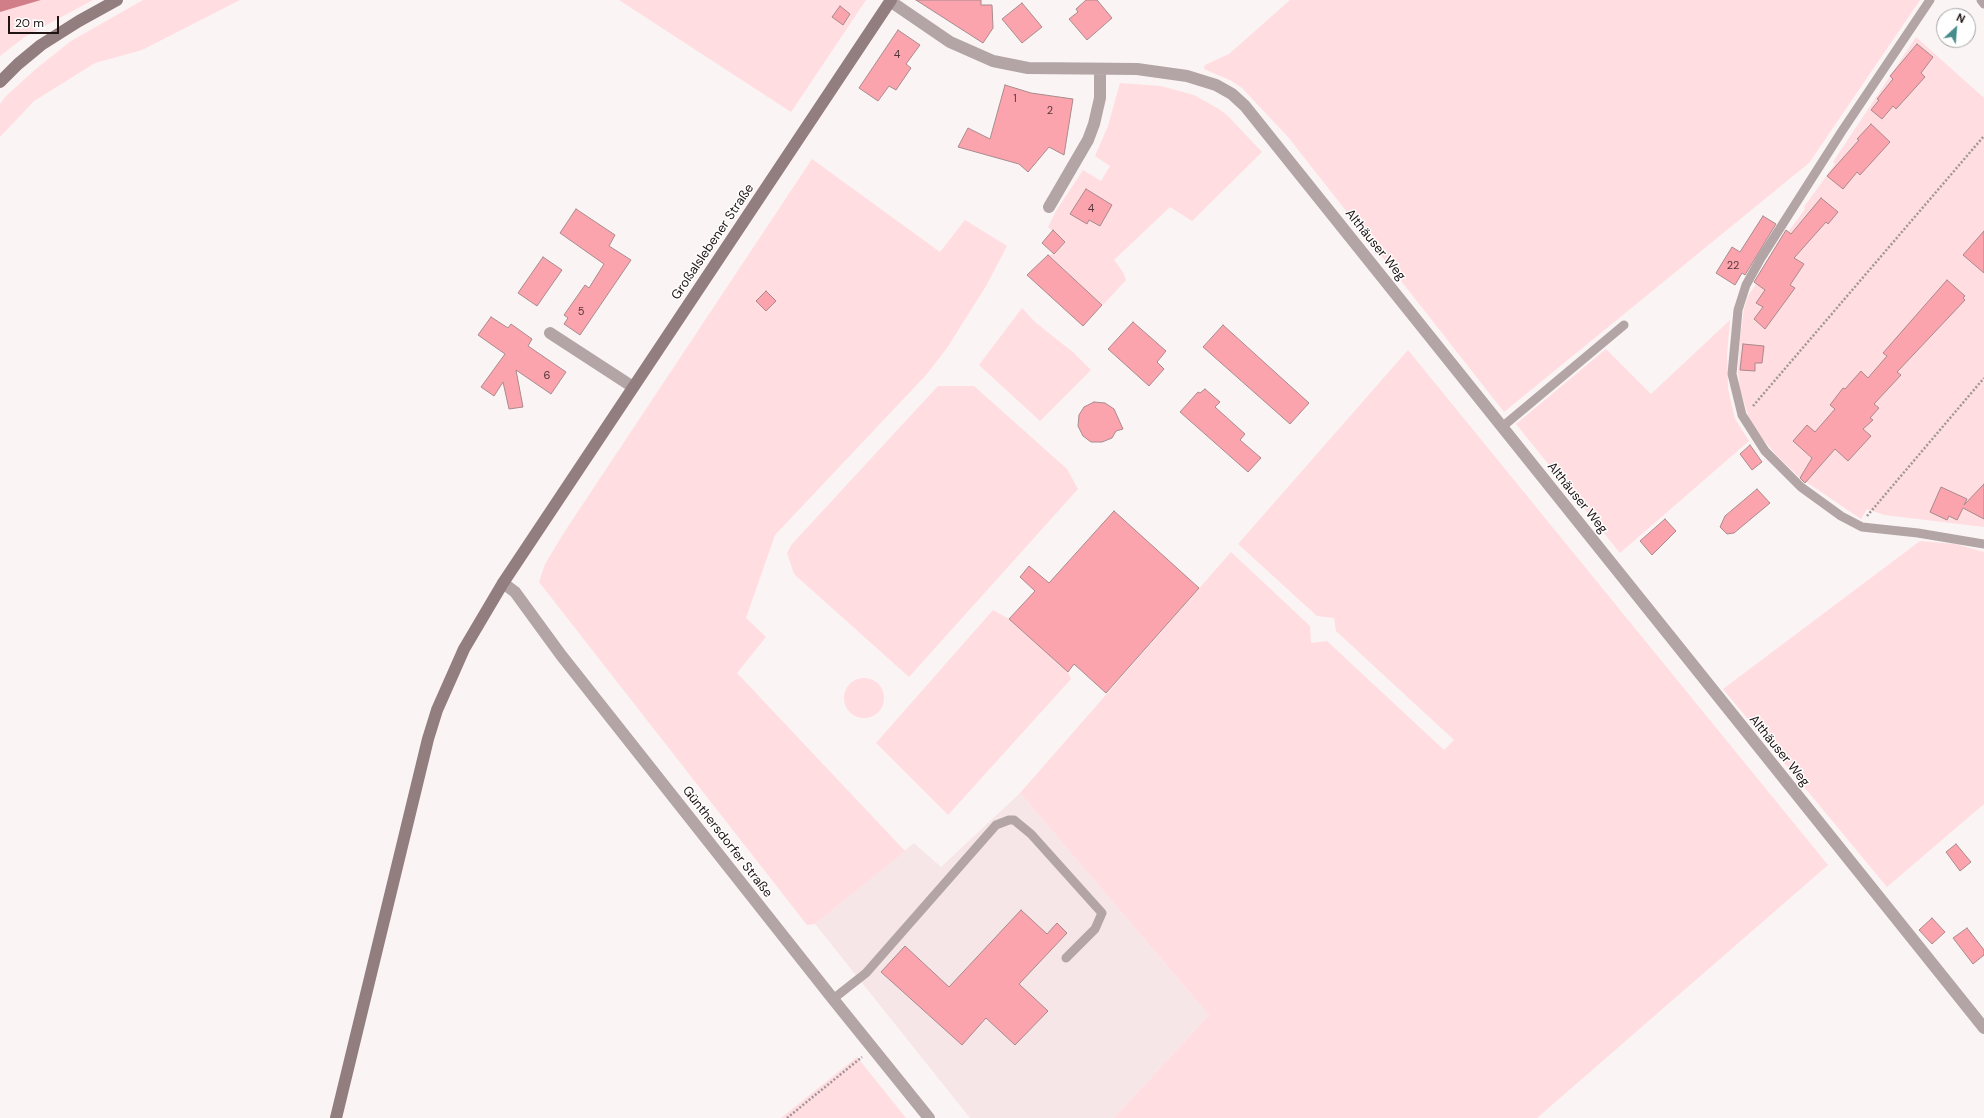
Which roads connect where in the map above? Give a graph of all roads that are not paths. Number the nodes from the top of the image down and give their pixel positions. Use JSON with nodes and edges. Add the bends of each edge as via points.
{"nodes":[{"id":1,"x":117,"y":0,"type":"edge"},
{"id":2,"x":890,"y":0,"type":"edge"},
{"id":3,"x":1930,"y":0,"type":"edge"},
{"id":4,"x":1981,"y":0,"type":"edge"},
{"id":5,"x":1984,"y":4,"type":"edge"},
{"id":6,"x":1100,"y":69,"type":"junction"},
{"id":7,"x":0,"y":82,"type":"edge"},
{"id":8,"x":1049,"y":207,"type":"dead end"},
{"id":9,"x":1624,"y":326,"type":"dead end"},
{"id":10,"x":550,"y":333,"type":"dead end"},
{"id":11,"x":633,"y":387,"type":"junction"},
{"id":12,"x":1502,"y":427,"type":"junction"},
{"id":13,"x":1984,"y":544,"type":"edge"},
{"id":14,"x":503,"y":583,"type":"junction"},
{"id":15,"x":1066,"y":958,"type":"dead end"},
{"id":16,"x":833,"y":999,"type":"junction"},
{"id":17,"x":1984,"y":1028,"type":"edge"},
{"id":18,"x":336,"y":1118,"type":"edge"},
{"id":19,"x":929,"y":1118,"type":"edge"}],
"edges":[{"from":1,"to":7,"type":"main road","via":[[79,20],[41,45]]},
{"from":2,"to":6,"type":"street","name":"Althäuser Weg","via":[[950,42],[993,61],[1028,68]]},
{"from":2,"to":11,"type":"main road","name":"Großalslebener Straße"},
{"from":3,"to":13,"type":"lane","via":[[1842,131],[1746,285],[1738,310],[1732,374],[1742,415],[1765,451],[1790,477],[1841,516],[1862,527]]},
{"from":4,"to":5,"type":"lane"},
{"from":6,"to":8,"type":"street","via":[[1100,98],[1094,124],[1088,140]]},
{"from":6,"to":12,"type":"street","name":"Althäuser Weg","via":[[1137,69],[1187,76],[1216,85],[1232,94],[1245,106]]},
{"from":9,"to":12,"type":"lane"},
{"from":10,"to":11,"type":"street"},
{"from":11,"to":14,"type":"main road","name":"Großalslebener Straße"},
{"from":12,"to":17,"type":"street","name":"Althäuser Weg"},
{"from":14,"to":16,"type":"street","name":"Günthersdorfer Straße","via":[[515,592],[561,655]]},
{"from":14,"to":18,"type":"main road","name":"Großalslebener Straße","via":[[464,649],[437,710],[426,745]]},
{"from":15,"to":16,"type":"lane","via":[[1094,929],[1102,913],[1032,834],[1014,820],[1009,820],[996,825],[866,973]]},
{"from":16,"to":19,"type":"street","name":"Günthersdorfer Straße"}]}
